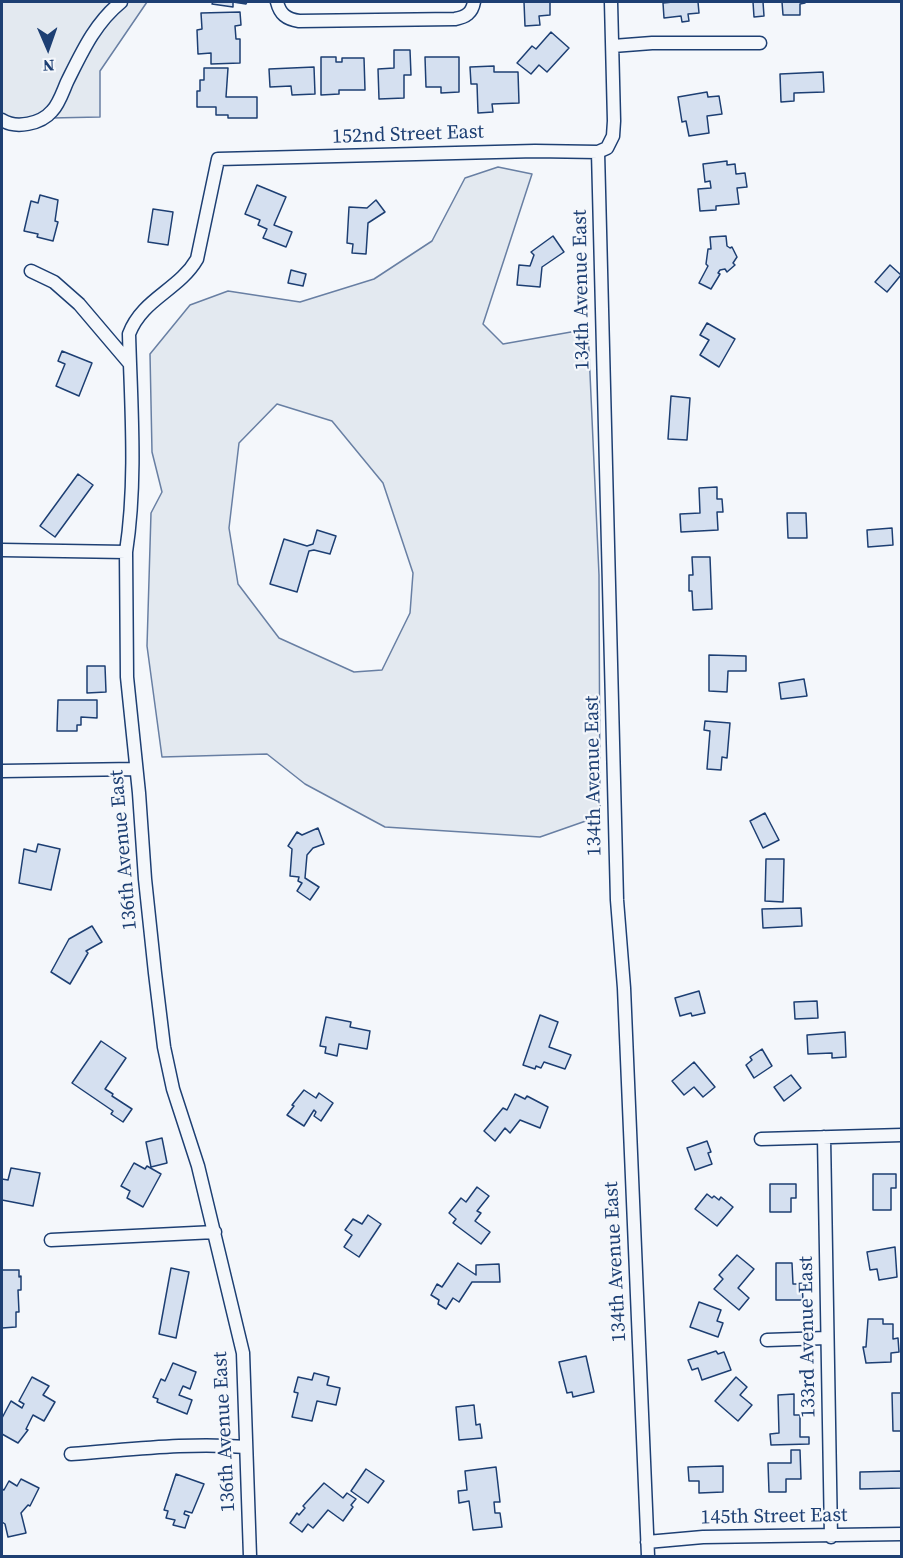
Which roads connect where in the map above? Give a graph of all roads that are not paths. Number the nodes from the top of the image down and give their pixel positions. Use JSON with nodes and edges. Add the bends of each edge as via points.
{"nodes":[{"id":1,"x":121,"y":2,"type":"edge"},
{"id":2,"x":611,"y":2,"type":"edge"},
{"id":3,"x":278,"y":6,"type":"edge"},
{"id":4,"x":473,"y":6,"type":"edge"},
{"id":5,"x":760,"y":43,"type":"dead end"},
{"id":6,"x":613,"y":46,"type":"junction"},
{"id":7,"x":2,"y":120,"type":"edge"},
{"id":8,"x":598,"y":152,"type":"junction"},
{"id":9,"x":218,"y":159,"type":"joint"},
{"id":10,"x":31,"y":271,"type":"dead end"},
{"id":11,"x":130,"y":364,"type":"junction"},
{"id":12,"x":2,"y":550,"type":"edge"},
{"id":13,"x":126,"y":552,"type":"junction"},
{"id":14,"x":136,"y":769,"type":"junction"},
{"id":15,"x":2,"y":771,"type":"edge"},
{"id":16,"x":902,"y":1135,"type":"edge"},
{"id":17,"x":824,"y":1137,"type":"junction"},
{"id":18,"x":761,"y":1139,"type":"dead end"},
{"id":19,"x":215,"y":1232,"type":"junction"},
{"id":20,"x":51,"y":1240,"type":"dead end"},
{"id":21,"x":827,"y":1338,"type":"junction"},
{"id":22,"x":767,"y":1340,"type":"dead end"},
{"id":23,"x":246,"y":1448,"type":"junction"},
{"id":24,"x":70,"y":1454,"type":"dead end"},
{"id":25,"x":902,"y":1534,"type":"edge"},
{"id":26,"x":831,"y":1537,"type":"junction"},
{"id":27,"x":647,"y":1542,"type":"junction"},
{"id":28,"x":250,"y":1557,"type":"edge"},
{"id":29,"x":648,"y":1557,"type":"edge"}],
"edges":[{"from":1,"to":7,"type":"street","via":[[107,13],[85,45],[53,111],[27,124],[9,125]]},
{"from":2,"to":6,"type":"street"},
{"from":3,"to":4,"type":"street","via":[[284,16],[298,21],[455,20]]},
{"from":5,"to":6,"type":"street"},
{"from":6,"to":8,"type":"street","via":[[613,136],[607,148]]},
{"from":8,"to":9,"type":"street","name":"152nd Street East"},
{"from":8,"to":27,"type":"street","name":"134th Avenue East","via":[[617,900]]},
{"from":9,"to":11,"type":"street","name":"136th Avenue East","via":[[197,259],[134,321],[129,334]]},
{"from":10,"to":11,"type":"street","via":[[54,282],[79,304]]},
{"from":11,"to":13,"type":"street","name":"136th Avenue East","via":[[131,484]]},
{"from":12,"to":13,"type":"street"},
{"from":13,"to":14,"type":"street","name":"136th Avenue East","via":[[127,676]]},
{"from":14,"to":15,"type":"street"},
{"from":14,"to":19,"type":"street","name":"136th Avenue East","via":[[164,1047]]},
{"from":16,"to":17,"type":"street"},
{"from":17,"to":18,"type":"street"},
{"from":17,"to":21,"type":"street","name":"133rd Avenue East"},
{"from":19,"to":20,"type":"street"},
{"from":19,"to":23,"type":"street","name":"136th Avenue East","via":[[243,1353]]},
{"from":21,"to":22,"type":"street"},
{"from":21,"to":26,"type":"street","name":"133rd Avenue East"},
{"from":23,"to":24,"type":"street","via":[[185,1446]]},
{"from":23,"to":28,"type":"street","name":"136th Avenue East"},
{"from":25,"to":26,"type":"street","name":"145th Street East"},
{"from":26,"to":27,"type":"street","name":"145th Street East","via":[[742,1536]]},
{"from":27,"to":29,"type":"street","name":"134th Avenue East"}]}
